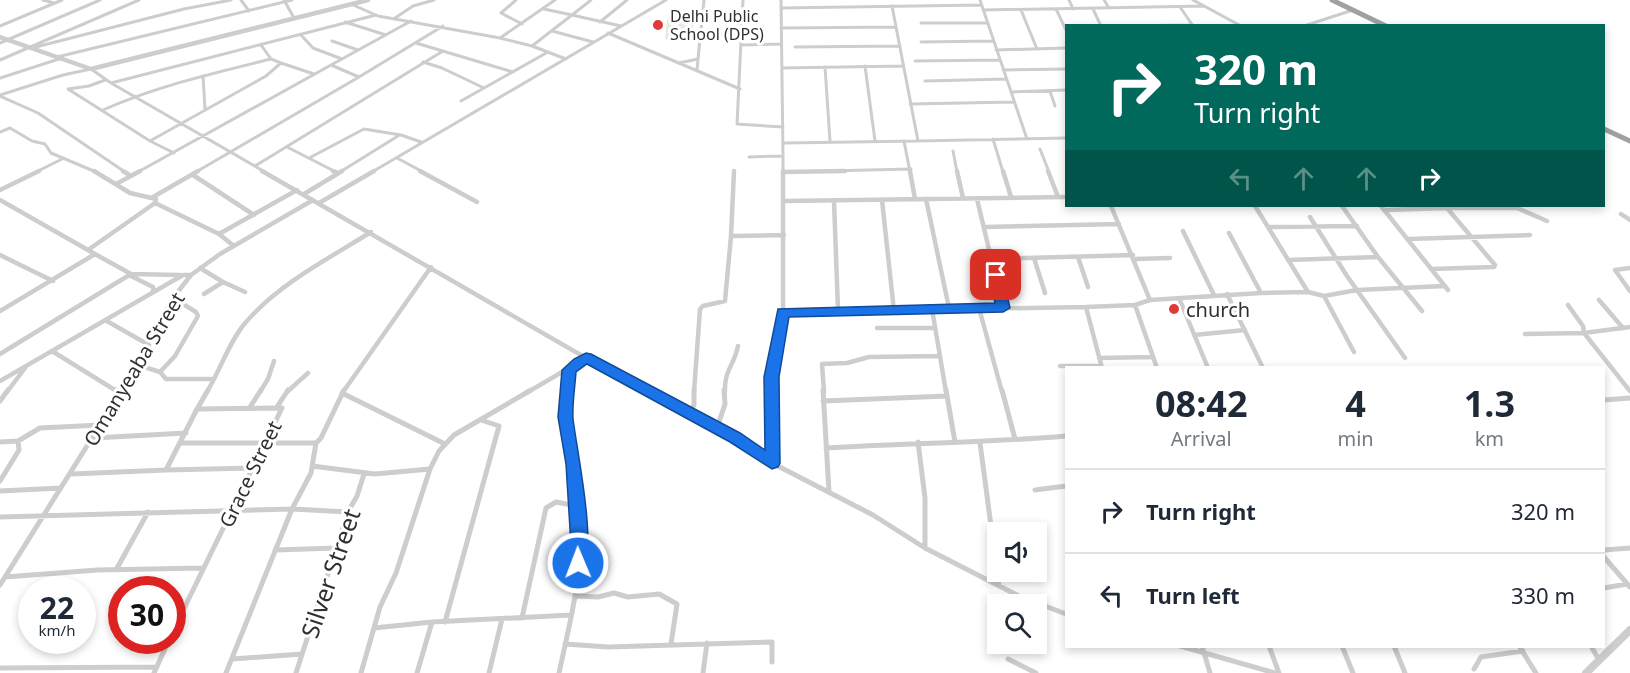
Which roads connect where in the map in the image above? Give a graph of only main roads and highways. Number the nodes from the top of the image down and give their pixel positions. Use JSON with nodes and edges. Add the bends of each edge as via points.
{"nodes":[{"id":1,"x":1332,"y":0,"type":"edge"},
{"id":2,"x":1382,"y":24,"type":"edge"},
{"id":3,"x":1605,"y":129,"type":"edge"},
{"id":4,"x":1630,"y":141,"type":"edge"}],
"edges":[{"from":1,"to":2,"type":"highway"},
{"from":3,"to":4,"type":"highway"}]}
